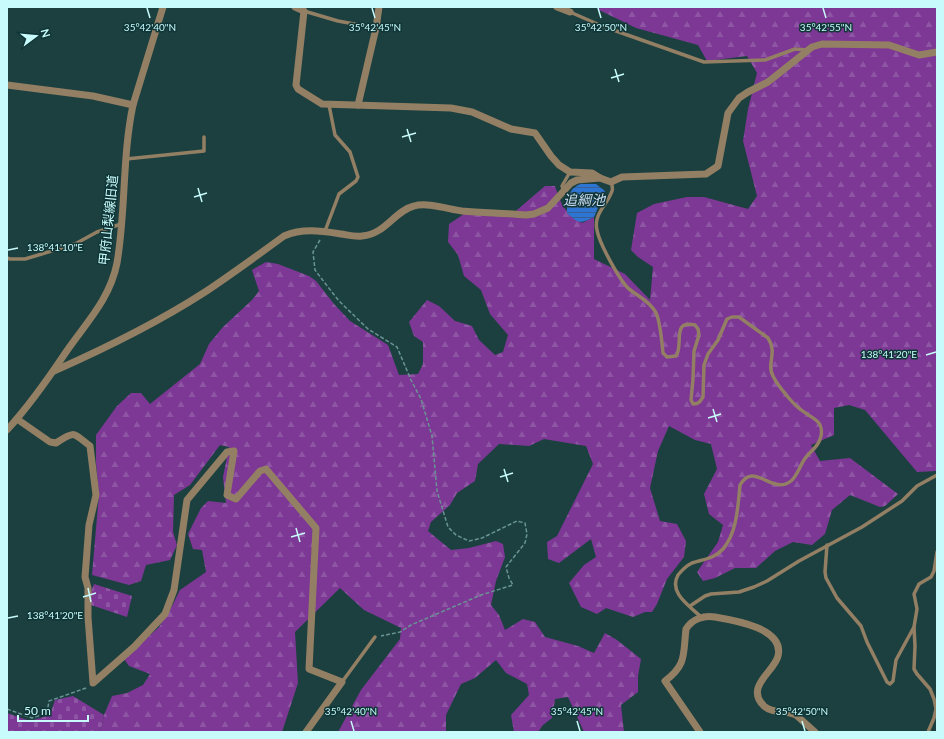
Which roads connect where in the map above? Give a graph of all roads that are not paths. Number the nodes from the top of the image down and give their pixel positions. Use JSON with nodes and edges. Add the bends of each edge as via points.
{"nodes":[{"id":1,"x":163,"y":7,"type":"edge"},
{"id":2,"x":295,"y":7,"type":"edge"},
{"id":3,"x":379,"y":7,"type":"edge"},
{"id":4,"x":557,"y":7,"type":"edge"},
{"id":5,"x":304,"y":11,"type":"junction"},
{"id":6,"x":570,"y":12,"type":"joint"},
{"id":7,"x":376,"y":28,"type":"junction"},
{"id":8,"x":808,"y":50,"type":"junction"},
{"id":9,"x":937,"y":52,"type":"edge"},
{"id":10,"x":7,"y":85,"type":"edge"},
{"id":11,"x":133,"y":105,"type":"junction"},
{"id":12,"x":329,"y":105,"type":"junction"},
{"id":13,"x":358,"y":105,"type":"junction"},
{"id":14,"x":204,"y":137,"type":"dead end"},
{"id":15,"x":126,"y":159,"type":"junction"},
{"id":16,"x":570,"y":172,"type":"junction"},
{"id":17,"x":600,"y":178,"type":"junction"},
{"id":18,"x":611,"y":182,"type":"junction"},
{"id":19,"x":564,"y":191,"type":"junction"},
{"id":20,"x":121,"y":224,"type":"junction"},
{"id":21,"x":325,"y":231,"type":"junction"},
{"id":22,"x":7,"y":258,"type":"edge"},
{"id":23,"x":54,"y":371,"type":"junction"},
{"id":24,"x":17,"y":419,"type":"junction"},
{"id":25,"x":7,"y":430,"type":"edge"},
{"id":26,"x":937,"y":475,"type":"edge"},
{"id":27,"x":827,"y":546,"type":"junction"},
{"id":28,"x":937,"y":552,"type":"edge"},
{"id":29,"x":690,"y":606,"type":"junction"},
{"id":30,"x":701,"y":616,"type":"junction"},
{"id":31,"x":914,"y":627,"type":"junction"},
{"id":32,"x":375,"y":637,"type":"road end"},
{"id":33,"x":342,"y":682,"type":"junction"},
{"id":34,"x":306,"y":732,"type":"edge"},
{"id":35,"x":700,"y":732,"type":"edge"},
{"id":36,"x":815,"y":732,"type":"edge"},
{"id":37,"x":928,"y":732,"type":"edge"}],
"edges":[{"from":1,"to":11,"type":"street","name":"甲府山梨線旧道"},
{"from":2,"to":5,"type":"street"},
{"from":3,"to":7,"type":"street"},
{"from":4,"to":6,"type":"street"},
{"from":5,"to":7,"type":"lane"},
{"from":5,"to":12,"type":"street","via":[[296,85],[298,89],[322,104]]},
{"from":6,"to":8,"type":"lane","via":[[704,62],[765,60],[795,49]]},
{"from":7,"to":13,"type":"street"},
{"from":8,"to":9,"type":"street","via":[[822,44],[889,45],[919,55]]},
{"from":8,"to":18,"type":"street","via":[[768,82],[739,98],[732,107],[728,113],[718,166],[706,174],[622,178]]},
{"from":10,"to":11,"type":"street","via":[[93,96]]},
{"from":11,"to":15,"type":"street","name":"甲府山梨線旧道"},
{"from":12,"to":13,"type":"street"},
{"from":12,"to":21,"type":"lane","via":[[335,135],[350,152],[358,177],[339,194]]},
{"from":13,"to":16,"type":"street","via":[[451,108],[472,112],[511,128],[535,133],[559,165]]},
{"from":14,"to":15,"type":"lane","via":[[204,151]]},
{"from":15,"to":20,"type":"street","name":"甲府山梨線旧道"},
{"from":16,"to":17,"type":"street","via":[[592,173]]},
{"from":16,"to":19,"type":"lane","via":[[562,186]]},
{"from":17,"to":18,"type":"street"},
{"from":17,"to":19,"type":"street","via":[[577,180]]},
{"from":18,"to":29,"type":"lane","via":[[612,191],[600,211],[597,233],[623,283],[656,311],[663,353],[667,357],[672,358],[679,352],[679,332],[682,326],[690,324],[698,329],[699,335],[694,351],[691,400],[693,404],[701,402],[703,397],[704,365],[708,354],[718,340],[727,319],[739,317],[772,343],[773,376],[792,402],[819,422],[822,430],[815,450],[805,459],[791,481],[779,485],[752,475],[743,480],[733,531],[727,544],[716,556],[690,564],[676,580],[677,591]]},
{"from":19,"to":21,"type":"street","via":[[548,208],[534,214],[462,211],[415,205],[371,234],[358,237]]},
{"from":20,"to":22,"type":"lane","via":[[97,232],[75,244],[25,259]]},
{"from":20,"to":23,"type":"street","name":"甲府山梨線旧道","via":[[117,262],[103,302]]},
{"from":21,"to":23,"type":"street","via":[[306,230],[284,236],[174,310],[109,347]]},
{"from":23,"to":24,"type":"street","name":"甲府山梨線旧道"},
{"from":24,"to":25,"type":"street","name":"甲府山梨線旧道"},
{"from":24,"to":33,"type":"street","via":[[50,442],[56,443],[69,434],[74,434],[90,446],[96,495],[89,525],[85,577],[88,588],[93,683],[134,647],[165,614],[174,590],[187,500],[227,452],[234,451],[227,495],[236,499],[260,470],[266,469],[316,528],[309,669]]},
{"from":26,"to":27,"type":"lane","via":[[917,486],[902,501],[862,527]]},
{"from":27,"to":29,"type":"lane","via":[[754,587],[739,592],[711,594]]},
{"from":27,"to":31,"type":"lane","via":[[826,578],[837,598],[861,626],[890,684],[893,681],[896,660]]},
{"from":28,"to":31,"type":"lane","via":[[931,577],[919,584],[914,594],[917,609]]},
{"from":29,"to":30,"type":"lane"},
{"from":30,"to":35,"type":"street","via":[[686,629],[681,667],[665,681]]},
{"from":30,"to":36,"type":"street","via":[[741,621],[771,635],[779,648],[778,656],[758,685],[760,699],[764,706],[772,710],[793,713]]},
{"from":31,"to":37,"type":"lane","via":[[914,668],[930,689],[935,704],[934,718]]},
{"from":32,"to":33,"type":"lane"},
{"from":33,"to":34,"type":"street"}]}
